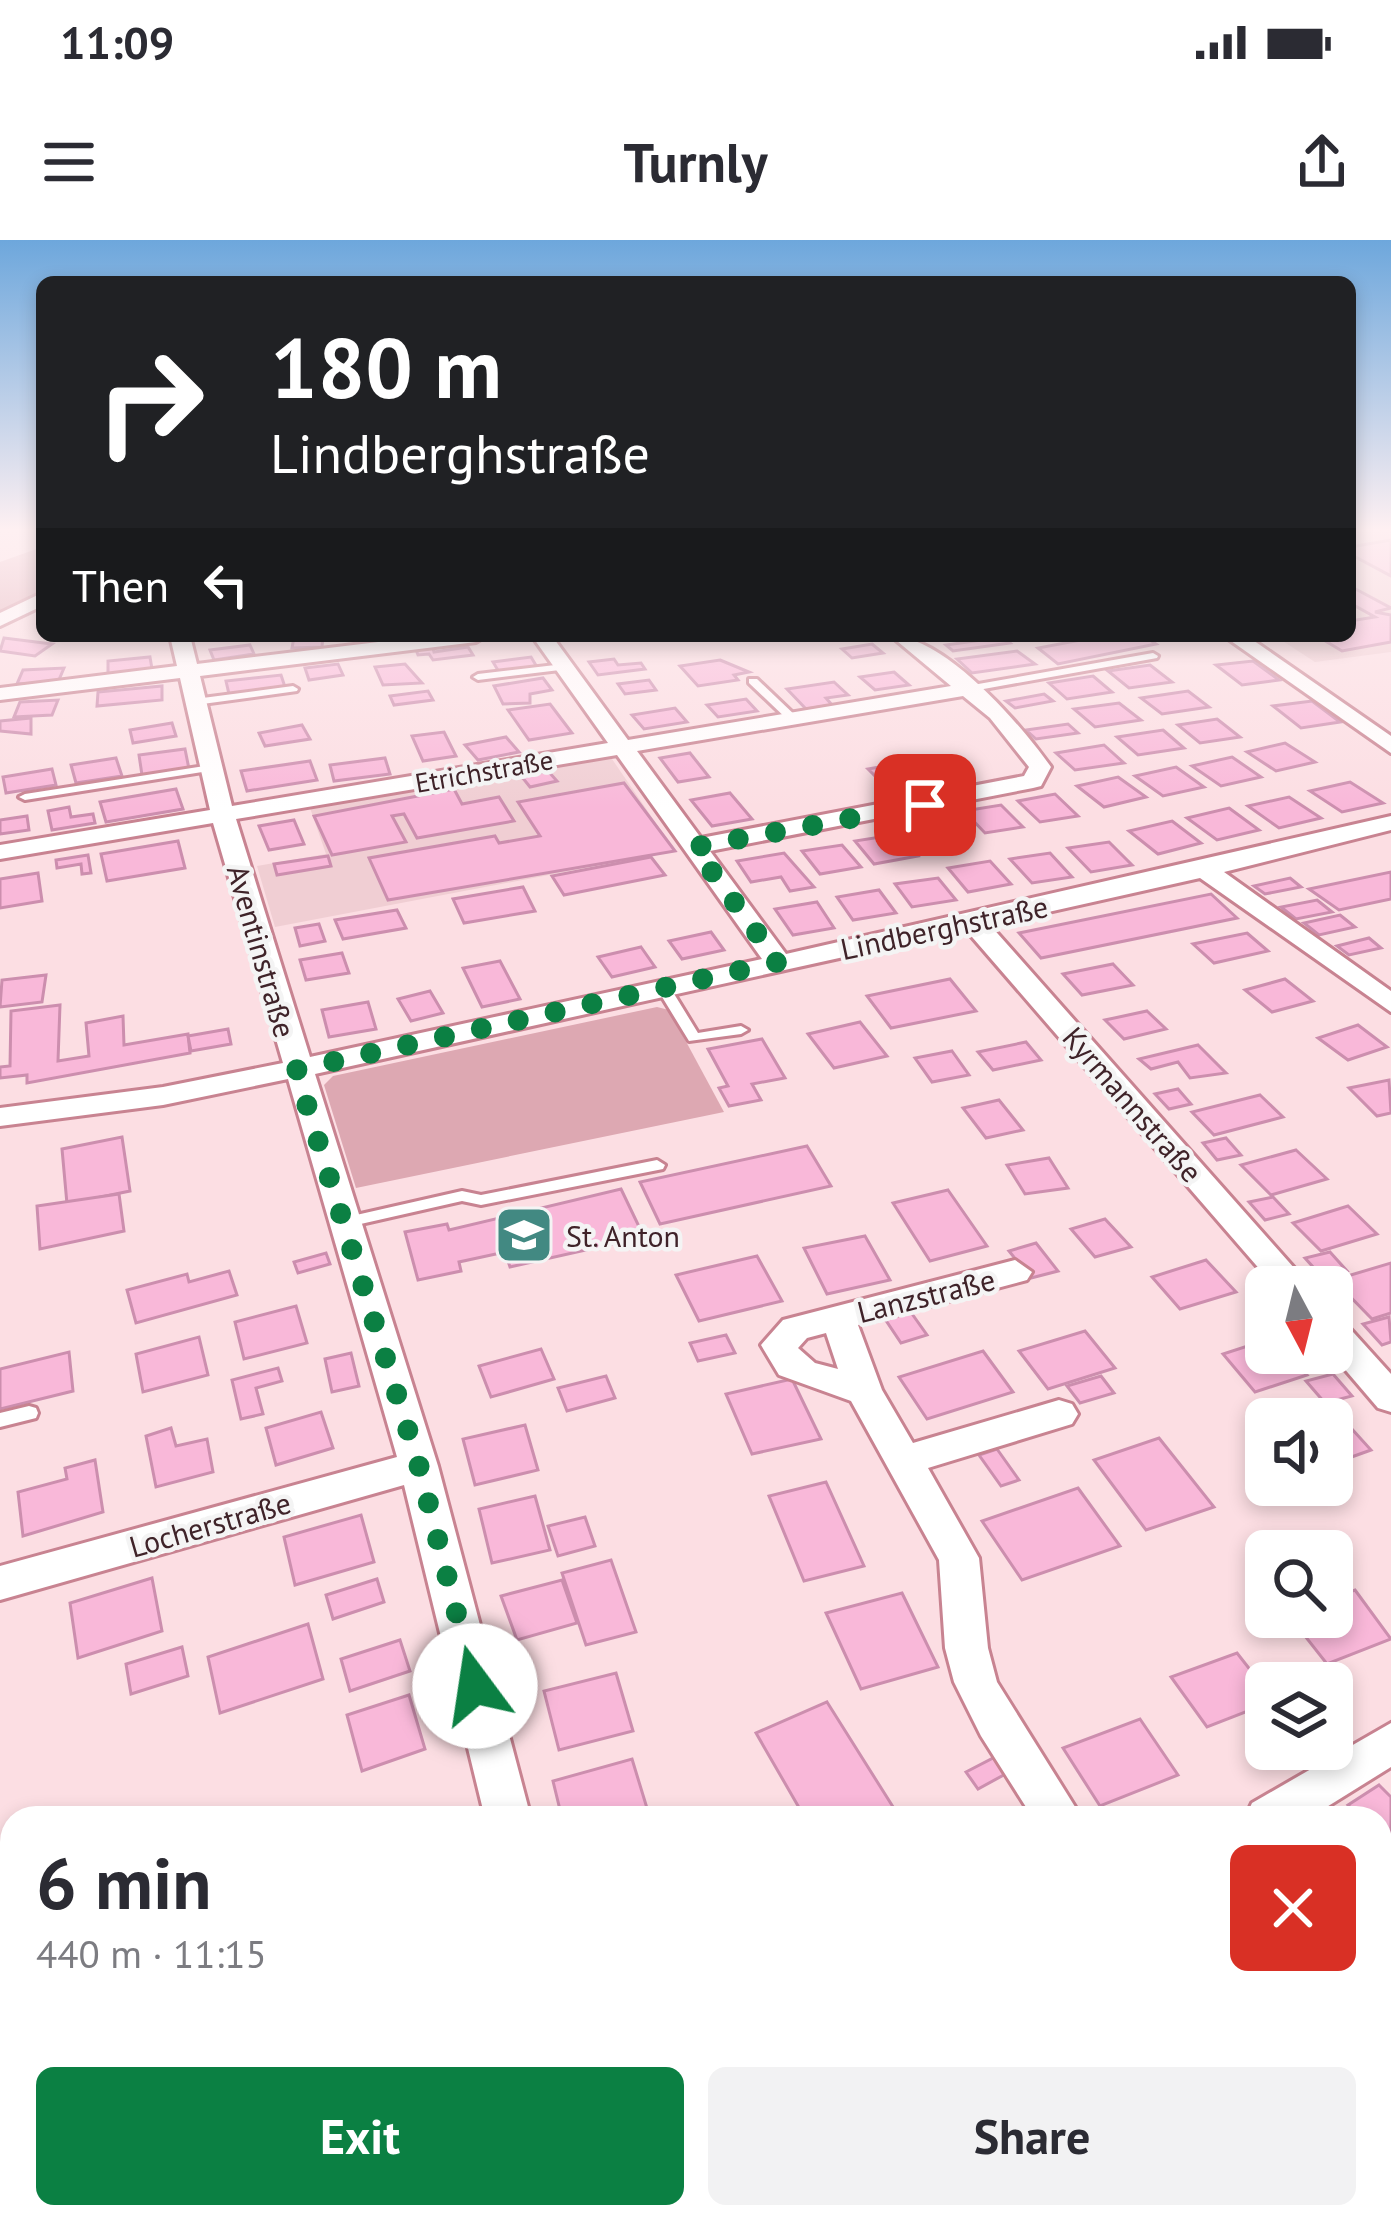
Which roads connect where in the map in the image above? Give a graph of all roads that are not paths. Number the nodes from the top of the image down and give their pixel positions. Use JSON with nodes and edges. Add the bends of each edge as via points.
{"nodes":[{"id":1,"x":181,"y":642,"type":"edge"},
{"id":2,"x":431,"y":642,"type":"edge"},
{"id":3,"x":546,"y":642,"type":"edge"},
{"id":4,"x":909,"y":642,"type":"edge"},
{"id":5,"x":1243,"y":642,"type":"edge"},
{"id":6,"x":1153,"y":656,"type":"dead end"},
{"id":7,"x":564,"y":668,"type":"junction"},
{"id":8,"x":188,"y":674,"type":"junction"},
{"id":9,"x":478,"y":676,"type":"dead end"},
{"id":10,"x":753,"y":681,"type":"dead end"},
{"id":11,"x":293,"y":689,"type":"dead end"},
{"id":12,"x":968,"y":689,"type":"junction"},
{"id":13,"x":0,"y":694,"type":"edge"},
{"id":14,"x":195,"y":702,"type":"junction"},
{"id":15,"x":794,"y":720,"type":"junction"},
{"id":16,"x":1391,"y":746,"type":"edge"},
{"id":17,"x":621,"y":748,"type":"junction"},
{"id":18,"x":211,"y":768,"type":"junction"},
{"id":19,"x":25,"y":797,"type":"dead end"},
{"id":20,"x":223,"y":816,"type":"junction"},
{"id":21,"x":1391,"y":823,"type":"edge"},
{"id":22,"x":694,"y":847,"type":"junction"},
{"id":23,"x":0,"y":852,"type":"edge"},
{"id":24,"x":1206,"y":870,"type":"junction"},
{"id":25,"x":972,"y":921,"type":"junction"},
{"id":26,"x":778,"y":962,"type":"junction"},
{"id":27,"x":663,"y":987,"type":"junction"},
{"id":28,"x":1391,"y":1004,"type":"edge"},
{"id":29,"x":742,"y":1030,"type":"dead end"},
{"id":30,"x":296,"y":1070,"type":"junction"},
{"id":31,"x":0,"y":1117,"type":"edge"},
{"id":32,"x":657,"y":1166,"type":"dead end"},
{"id":33,"x":343,"y":1222,"type":"junction"},
{"id":34,"x":1276,"y":1266,"type":"edge"},
{"id":35,"x":1015,"y":1272,"type":"dead end"},
{"id":36,"x":838,"y":1318,"type":"junction"},
{"id":37,"x":1353,"y":1354,"type":"edge"},
{"id":38,"x":864,"y":1391,"type":"junction"},
{"id":39,"x":1391,"y":1398,"type":"edge"},
{"id":40,"x":29,"y":1413,"type":"dead end"},
{"id":41,"x":1059,"y":1414,"type":"dead end"},
{"id":42,"x":0,"y":1420,"type":"edge"},
{"id":43,"x":907,"y":1460,"type":"junction"},
{"id":44,"x":419,"y":1466,"type":"junction"},
{"id":45,"x":0,"y":1583,"type":"edge"},
{"id":46,"x":1391,"y":1743,"type":"edge"},
{"id":47,"x":505,"y":1806,"type":"edge"},
{"id":48,"x":1052,"y":1806,"type":"edge"},
{"id":49,"x":1288,"y":1806,"type":"edge"}],
"edges":[{"from":1,"to":8,"type":"street","name":"Aventinstraße"},
{"from":2,"to":8,"type":"street"},
{"from":3,"to":7,"type":"street"},
{"from":4,"to":12,"type":"street"},
{"from":5,"to":16,"type":"street"},
{"from":6,"to":12,"type":"lane"},
{"from":7,"to":9,"type":"lane"},
{"from":7,"to":17,"type":"street"},
{"from":8,"to":13,"type":"street"},
{"from":8,"to":14,"type":"street","name":"Aventinstraße"},
{"from":10,"to":15,"type":"lane"},
{"from":11,"to":14,"type":"lane"},
{"from":12,"to":15,"type":"street","name":"Etrichstraße"},
{"from":12,"to":22,"type":"street","via":[[1027,745],[1040,767],[1033,781]]},
{"from":14,"to":18,"type":"street","name":"Aventinstraße"},
{"from":15,"to":17,"type":"street","name":"Etrichstraße"},
{"from":17,"to":20,"type":"street","name":"Etrichstraße"},
{"from":17,"to":22,"type":"street"},
{"from":18,"to":19,"type":"lane"},
{"from":18,"to":20,"type":"street","name":"Aventinstraße"},
{"from":20,"to":23,"type":"street","name":"Etrichstraße"},
{"from":20,"to":30,"type":"street","name":"Aventinstraße"},
{"from":21,"to":24,"type":"street","name":"Lindberghstraße"},
{"from":22,"to":26,"type":"street"},
{"from":24,"to":25,"type":"street","name":"Lindberghstraße"},
{"from":24,"to":28,"type":"street"},
{"from":25,"to":26,"type":"street","name":"Lindberghstraße"},
{"from":25,"to":34,"type":"street","name":"Kyrmannstraße"},
{"from":26,"to":27,"type":"street","name":"Lindberghstraße"},
{"from":27,"to":29,"type":"lane","via":[[694,1038]]},
{"from":27,"to":30,"type":"street","name":"Lindberghstraße"},
{"from":30,"to":31,"type":"street","name":"Lindberghstraße"},
{"from":30,"to":33,"type":"street","name":"Aventinstraße"},
{"from":32,"to":33,"type":"lane"},
{"from":33,"to":44,"type":"street","name":"Aventinstraße"},
{"from":35,"to":36,"type":"street","name":"Lanzstraße"},
{"from":36,"to":38,"type":"street","name":"Lanzstraße"},
{"from":36,"to":38,"type":"street","name":"Lanzstraße","via":[[795,1329],[779,1345],[781,1355],[798,1372]]},
{"from":37,"to":39,"type":"street"},
{"from":38,"to":43,"type":"street","name":"Lanzstraße"},
{"from":40,"to":42,"type":"lane"},
{"from":41,"to":43,"type":"street"},
{"from":43,"to":48,"type":"street","name":"Lanzstraße","via":[[964,1577],[965,1644],[976,1682]]},
{"from":44,"to":45,"type":"street","name":"Locherstraße"},
{"from":44,"to":47,"type":"street","name":"Aventinstraße"},
{"from":46,"to":49,"type":"street"}]}
